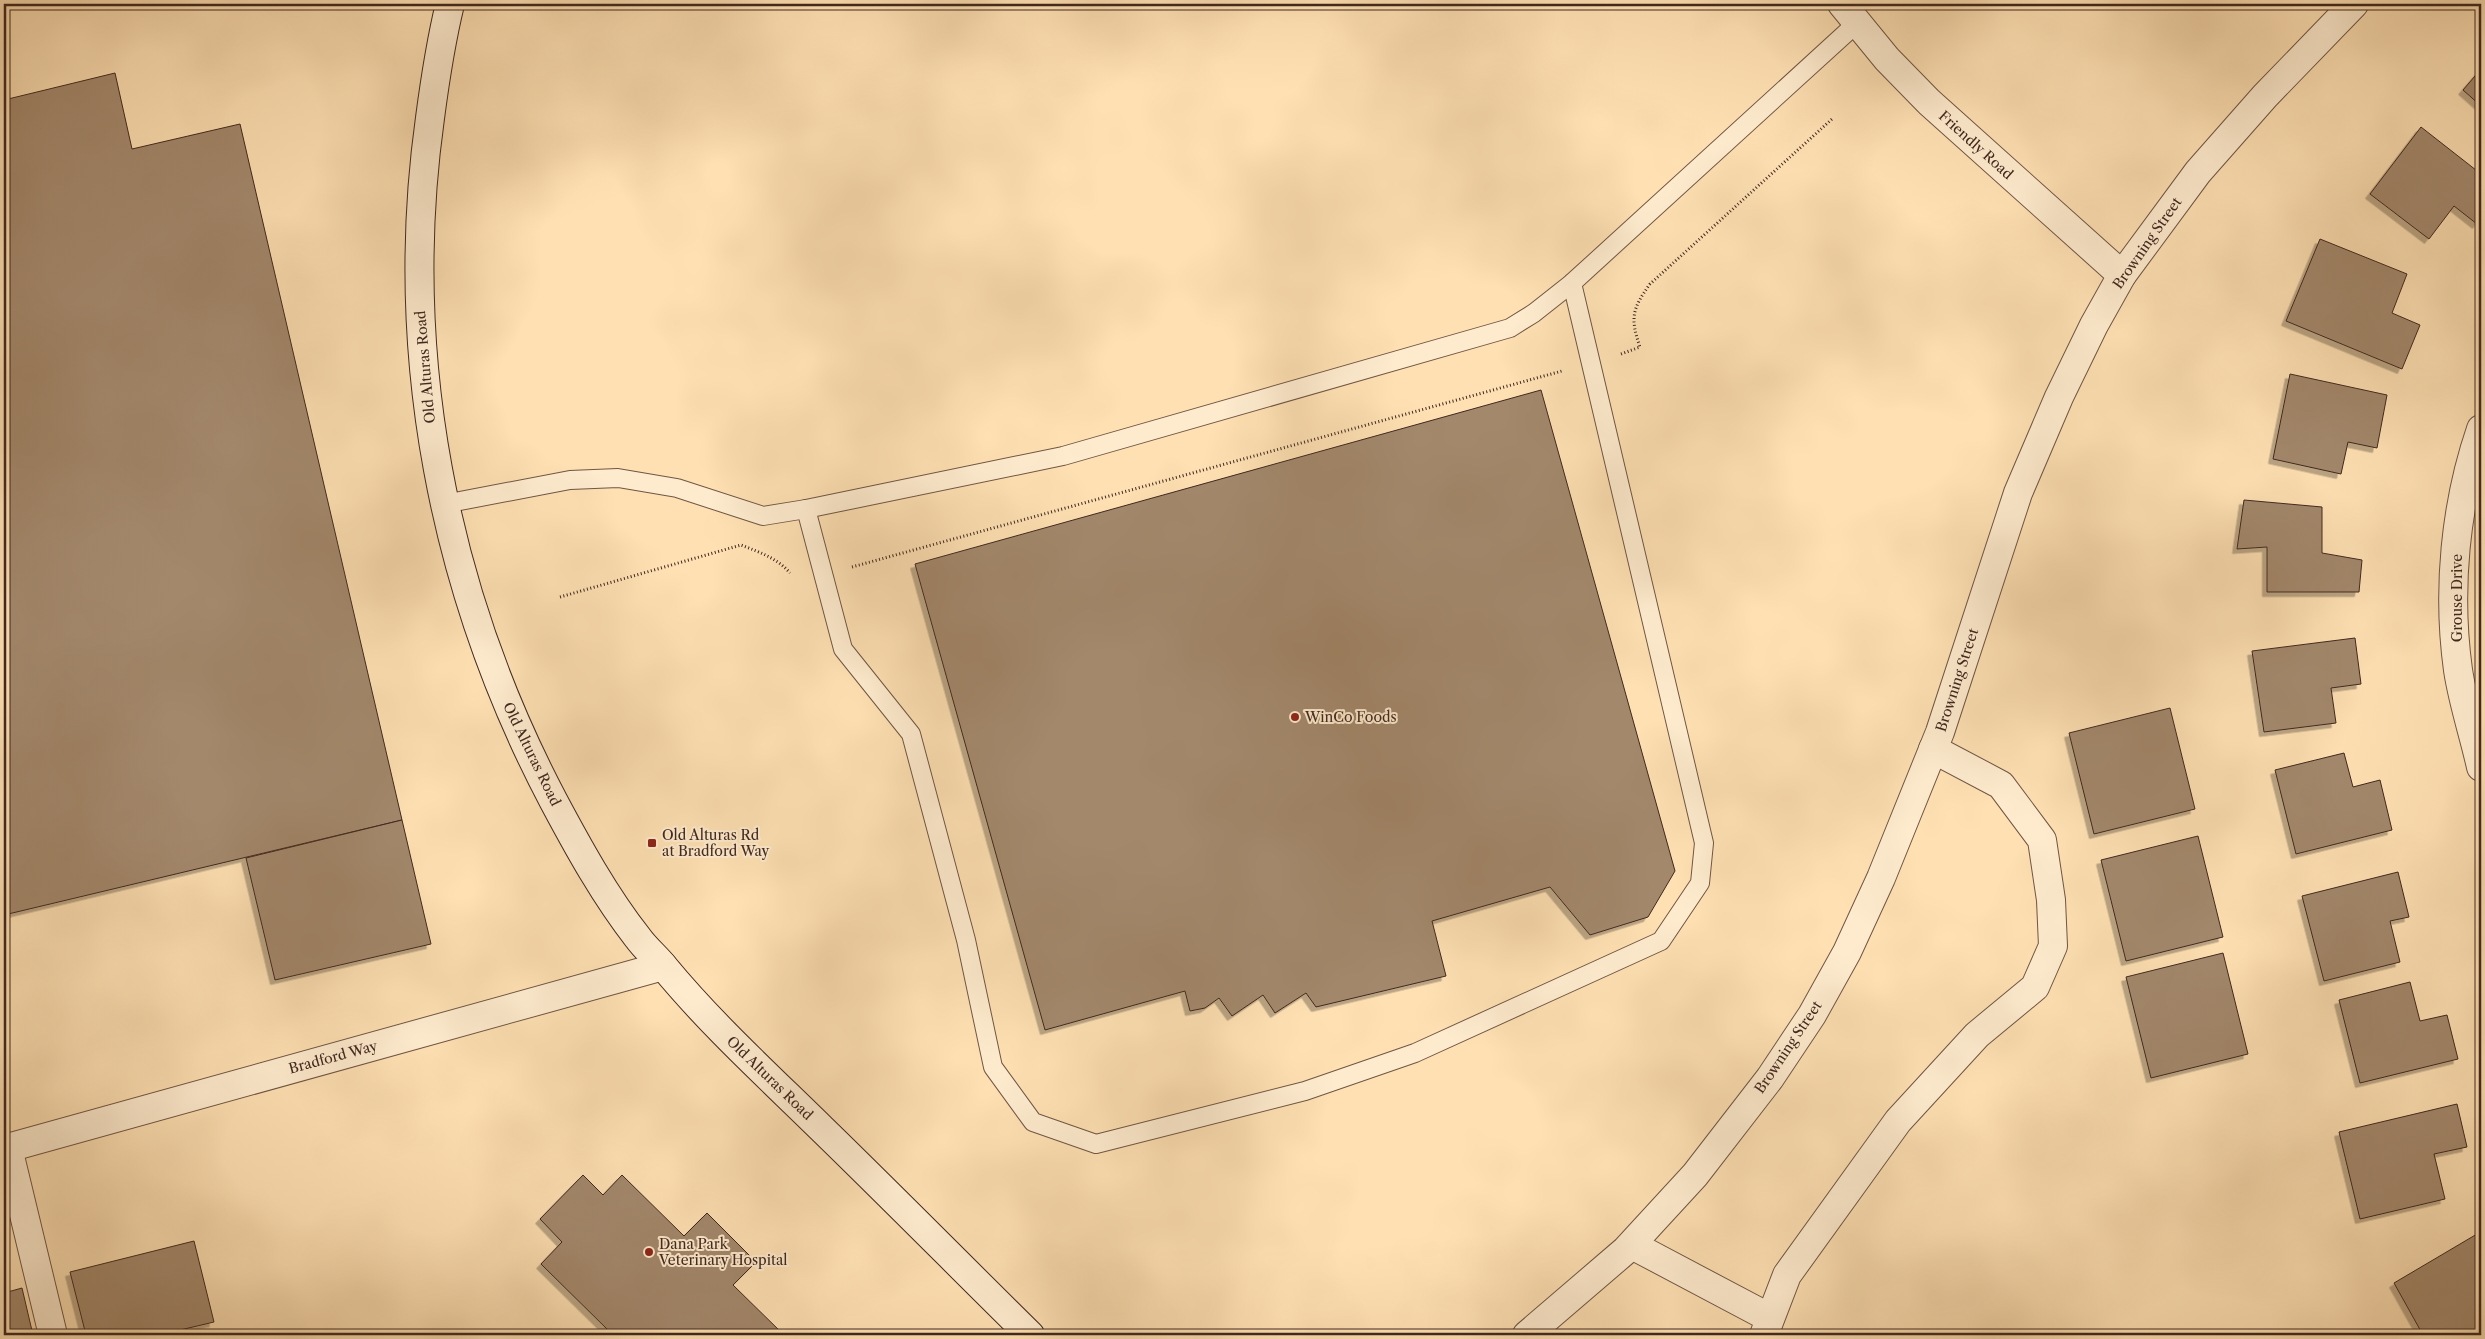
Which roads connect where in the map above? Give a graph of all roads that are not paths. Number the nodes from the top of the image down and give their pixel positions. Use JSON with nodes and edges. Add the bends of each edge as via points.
{"nodes":[{"id":1,"x":450,"y":4,"type":"edge"},
{"id":2,"x":2354,"y":4,"type":"edge"},
{"id":3,"x":1849,"y":13,"type":"edge"},
{"id":4,"x":2122,"y":275,"type":"junction"},
{"id":5,"x":1572,"y":283,"type":"junction"},
{"id":6,"x":2481,"y":429,"type":"edge"},
{"id":7,"x":444,"y":504,"type":"junction"},
{"id":8,"x":806,"y":509,"type":"junction"},
{"id":9,"x":1933,"y":749,"type":"junction"},
{"id":10,"x":2481,"y":767,"type":"edge"},
{"id":11,"x":663,"y":966,"type":"junction"},
{"id":12,"x":6,"y":1148,"type":"edge"},
{"id":13,"x":1632,"y":1245,"type":"junction"},
{"id":14,"x":1767,"y":1327,"type":"edge"},
{"id":15,"x":53,"y":1335,"type":"edge"},
{"id":16,"x":1030,"y":1335,"type":"edge"},
{"id":17,"x":1527,"y":1335,"type":"edge"}],
"edges":[{"from":1,"to":7,"type":"street","name":"Old Alturas Road","via":[[427,140],[418,248],[423,366]]},
{"from":2,"to":4,"type":"street","name":"Browning Street","via":[[2265,96],[2198,172]]},
{"from":3,"to":4,"type":"street","name":"Friendly Road","via":[[1928,102]]},
{"from":3,"to":5,"type":"lane"},
{"from":4,"to":9,"type":"street","name":"Browning Street","via":[[2059,397],[2018,493]]},
{"from":5,"to":8,"type":"lane","via":[[1510,328],[1062,456]]},
{"from":5,"to":8,"type":"lane","via":[[1704,843],[1700,883],[1661,941],[1415,1053],[1304,1092],[1096,1144],[1034,1122],[992,1067],[966,940],[911,734],[843,649]]},
{"from":6,"to":10,"type":"street","name":"Grouse Drive","via":[[2465,486],[2458,527],[2454,587],[2458,672]]},
{"from":7,"to":8,"type":"lane","via":[[570,480],[618,478],[677,488],[763,516]]},
{"from":7,"to":11,"type":"street","name":"Old Alturas Road","via":[[479,631],[522,738],[580,850],[638,939]]},
{"from":9,"to":13,"type":"street","name":"Browning Street","via":[[1878,886],[1812,1015],[1770,1078],[1695,1175]]},
{"from":9,"to":14,"type":"street","via":[[2000,785],[2042,840],[2051,900],[2053,946],[2036,987],[1977,1035],[1898,1121],[1787,1275]]},
{"from":11,"to":12,"type":"street","name":"Bradford Way"},
{"from":11,"to":16,"type":"street","name":"Old Alturas Road","via":[[753,1062]]},
{"from":12,"to":15,"type":"street"},
{"from":13,"to":14,"type":"street"},
{"from":13,"to":17,"type":"street","name":"Browning Street"}]}
